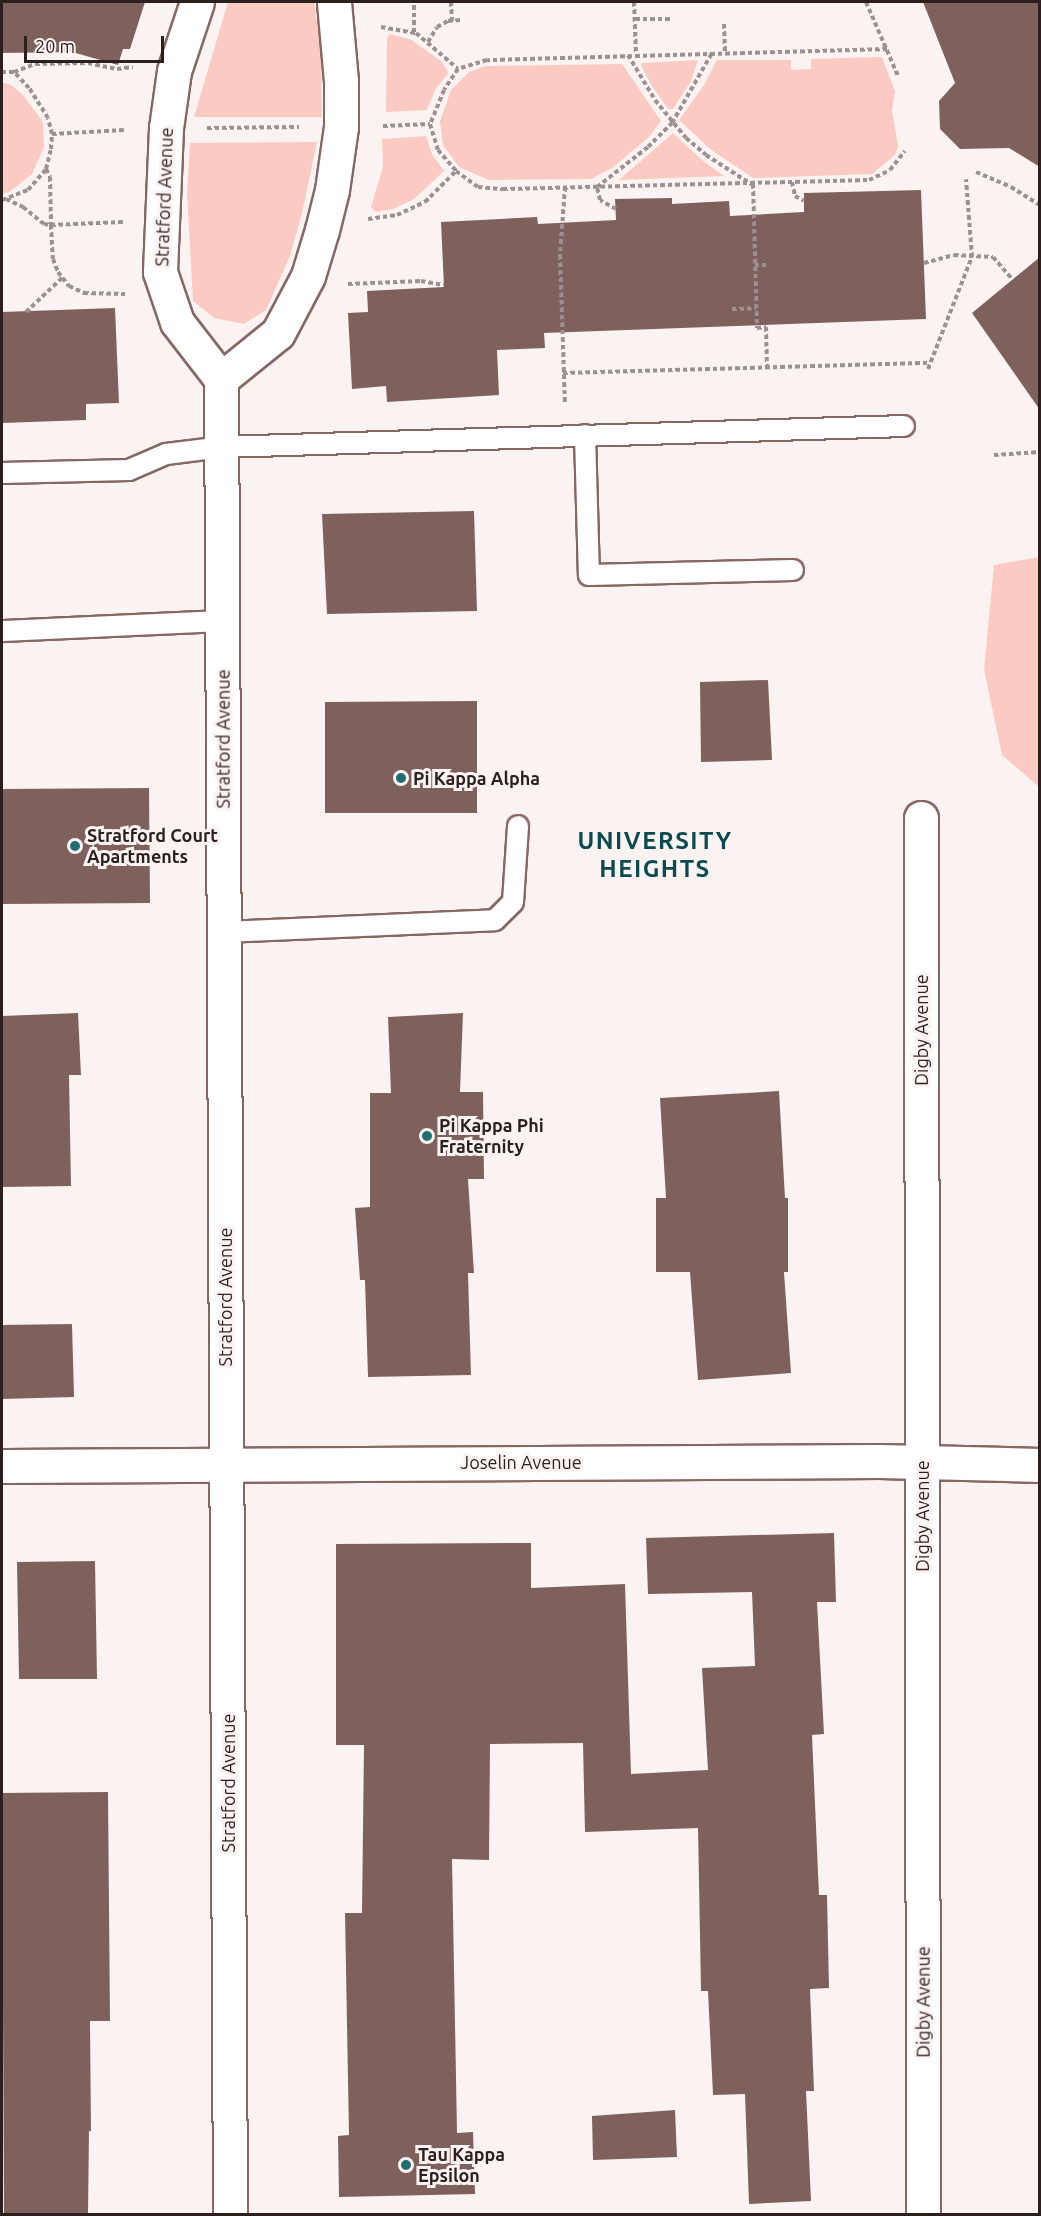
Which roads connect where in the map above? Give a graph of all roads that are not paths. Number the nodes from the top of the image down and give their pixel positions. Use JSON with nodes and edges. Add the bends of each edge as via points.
{"nodes":[{"id":1,"x":197,"y":2,"type":"edge"},
{"id":2,"x":334,"y":2,"type":"edge"},
{"id":3,"x":221,"y":379,"type":"junction"},
{"id":4,"x":904,"y":426,"type":"dead end"},
{"id":5,"x":585,"y":435,"type":"junction"},
{"id":6,"x":222,"y":447,"type":"junction"},
{"id":7,"x":2,"y":473,"type":"edge"},
{"id":8,"x":793,"y":570,"type":"dead end"},
{"id":9,"x":222,"y":621,"type":"junction"},
{"id":10,"x":2,"y":631,"type":"edge"},
{"id":11,"x":921,"y":819,"type":"dead end"},
{"id":12,"x":518,"y":826,"type":"dead end"},
{"id":13,"x":224,"y":932,"type":"junction"},
{"id":14,"x":921,"y":1461,"type":"junction"},
{"id":15,"x":227,"y":1463,"type":"junction"},
{"id":16,"x":1040,"y":1465,"type":"edge"},
{"id":17,"x":2,"y":1466,"type":"edge"},
{"id":18,"x":230,"y":2214,"type":"edge"},
{"id":19,"x":923,"y":2214,"type":"edge"}],
"edges":[{"from":1,"to":3,"type":"street","name":"Stratford Avenue","via":[[172,82],[166,128],[160,272],[177,322]]},
{"from":2,"to":3,"type":"street","via":[[341,127],[322,230],[308,276],[278,333]]},
{"from":3,"to":6,"type":"street","name":"Stratford Avenue"},
{"from":4,"to":5,"type":"lane"},
{"from":5,"to":6,"type":"lane"},
{"from":5,"to":8,"type":"lane","via":[[589,575]]},
{"from":6,"to":7,"type":"lane","via":[[166,454],[129,470]]},
{"from":6,"to":9,"type":"street","name":"Stratford Avenue"},
{"from":9,"to":10,"type":"lane"},
{"from":9,"to":13,"type":"street","name":"Stratford Avenue"},
{"from":11,"to":14,"type":"street","name":"Digby Avenue"},
{"from":12,"to":13,"type":"lane","via":[[513,902],[495,920]]},
{"from":13,"to":15,"type":"street","name":"Stratford Avenue"},
{"from":14,"to":15,"type":"street","name":"Joselin Avenue"},
{"from":14,"to":16,"type":"street","name":"Joselin Avenue"},
{"from":14,"to":19,"type":"street","name":"Digby Avenue"},
{"from":15,"to":17,"type":"street","name":"Joselin Avenue"},
{"from":15,"to":18,"type":"street","name":"Stratford Avenue"}]}
